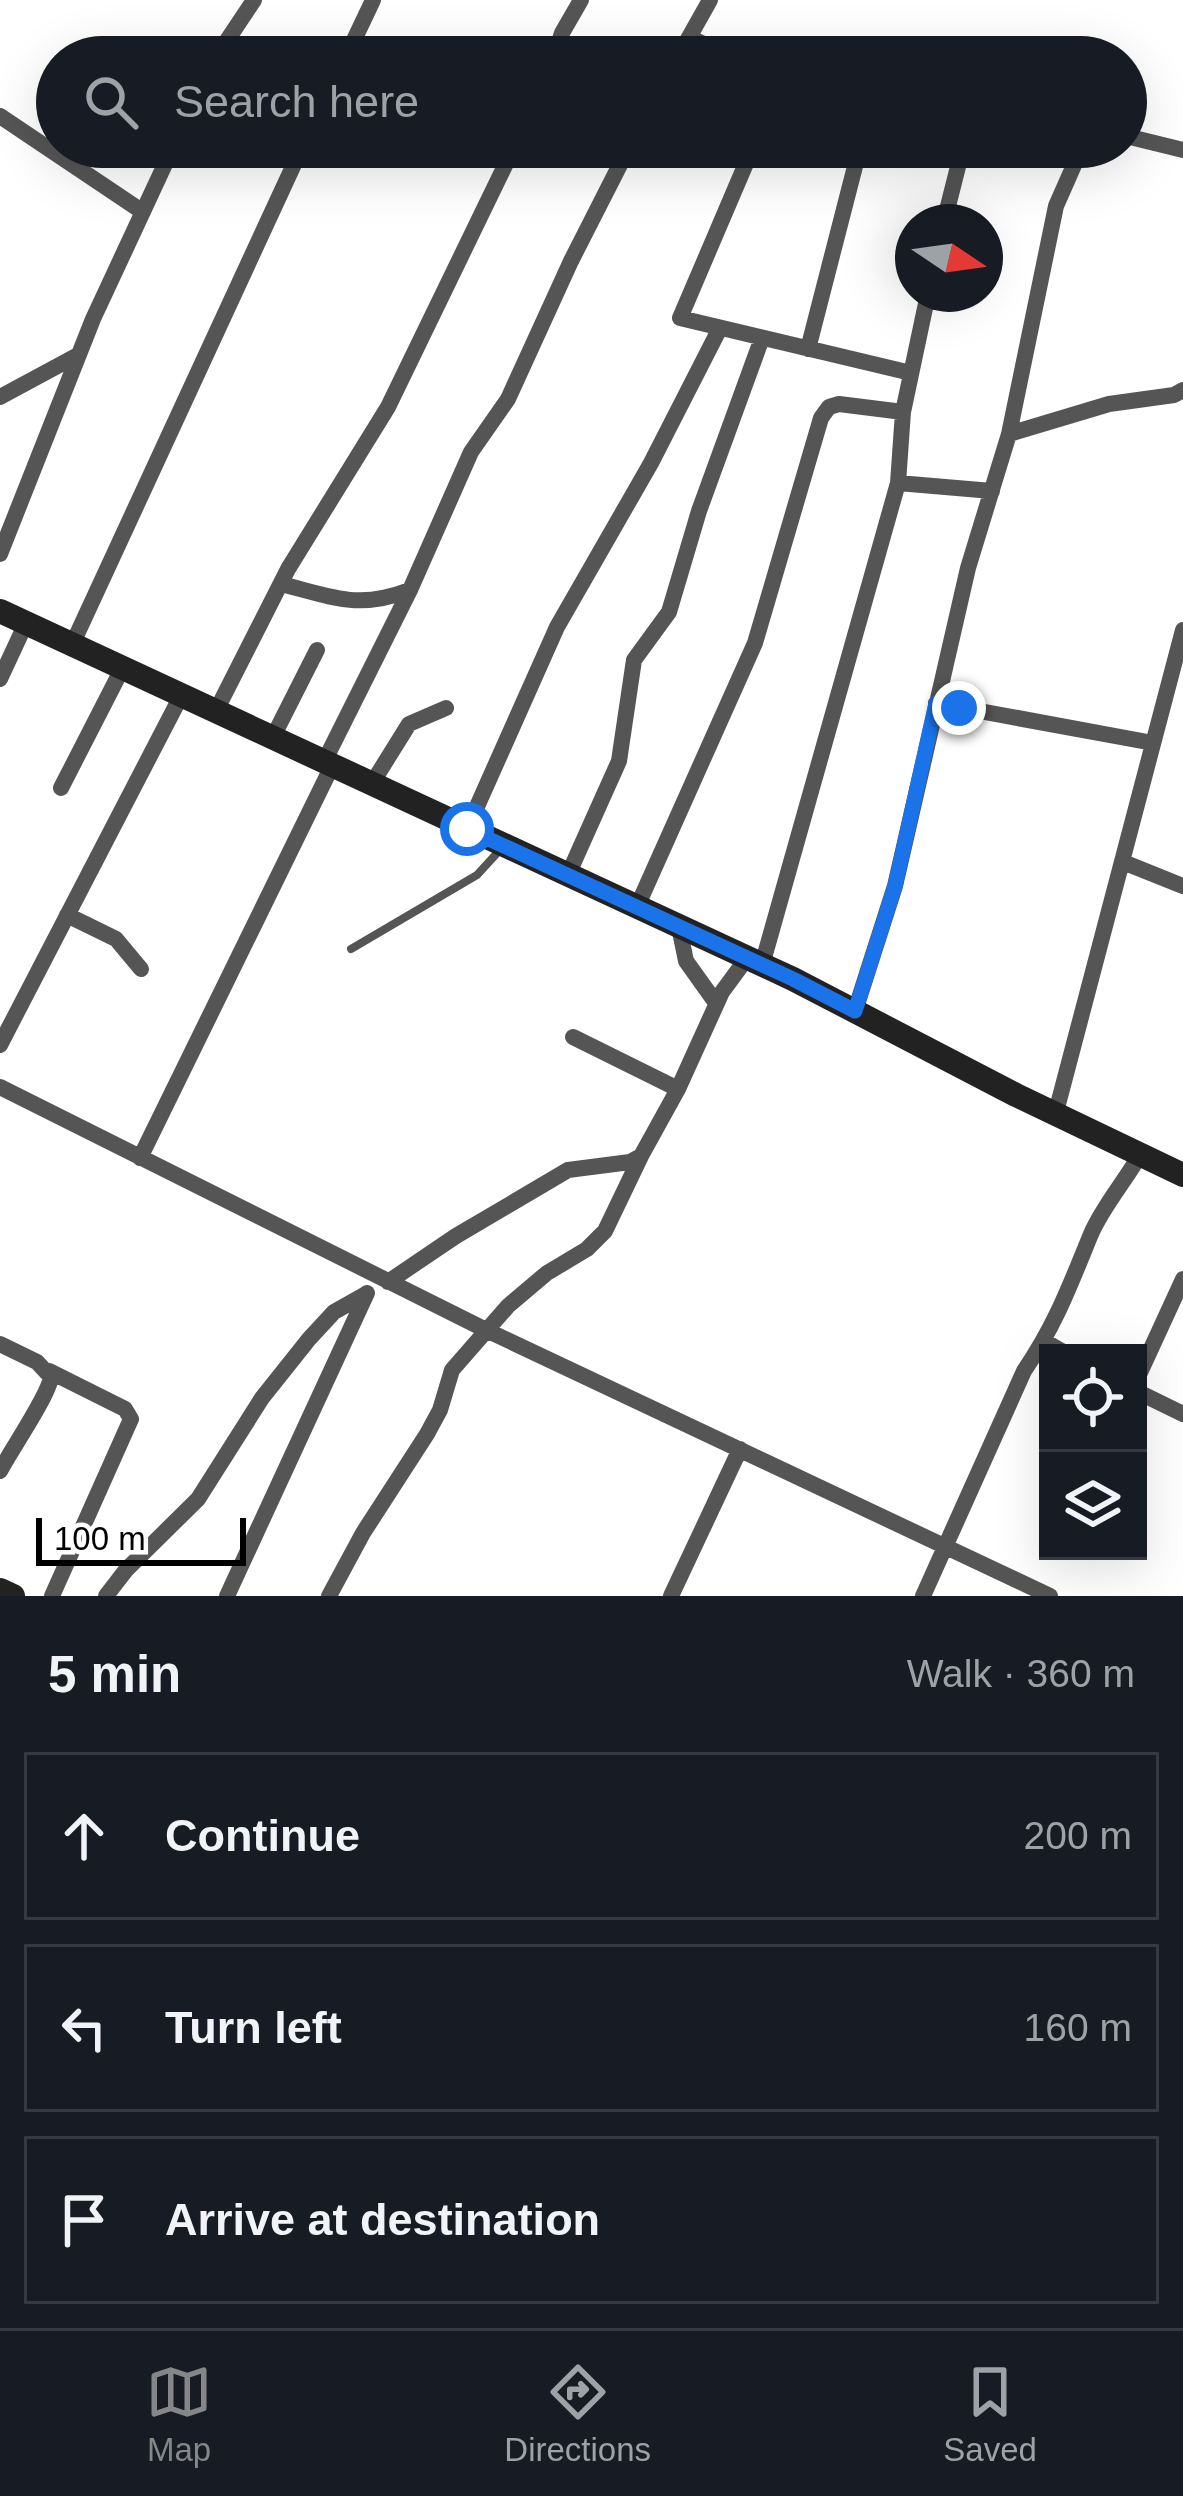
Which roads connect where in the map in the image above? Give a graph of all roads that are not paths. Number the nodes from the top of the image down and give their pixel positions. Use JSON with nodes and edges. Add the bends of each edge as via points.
{"nodes":[{"id":1,"x":254,"y":0,"type":"edge"},
{"id":2,"x":373,"y":0,"type":"edge"},
{"id":3,"x":581,"y":0,"type":"edge"},
{"id":4,"x":710,"y":0,"type":"edge"},
{"id":5,"x":230,"y":36,"type":"edge"},
{"id":6,"x":356,"y":36,"type":"edge"},
{"id":7,"x":561,"y":36,"type":"edge"},
{"id":8,"x":690,"y":36,"type":"edge"},
{"id":9,"x":0,"y":116,"type":"edge"},
{"id":10,"x":36,"y":140,"type":"edge"},
{"id":11,"x":1147,"y":141,"type":"edge"},
{"id":12,"x":1183,"y":150,"type":"edge"},
{"id":13,"x":77,"y":168,"type":"edge"},
{"id":14,"x":163,"y":168,"type":"edge"},
{"id":15,"x":292,"y":168,"type":"edge"},
{"id":16,"x":504,"y":168,"type":"edge"},
{"id":17,"x":619,"y":168,"type":"edge"},
{"id":18,"x":744,"y":168,"type":"edge"},
{"id":19,"x":855,"y":168,"type":"edge"},
{"id":20,"x":958,"y":168,"type":"edge"},
{"id":21,"x":1074,"y":168,"type":"edge"},
{"id":22,"x":949,"y":204,"type":"edge"},
{"id":23,"x":143,"y":212,"type":"junction"},
{"id":24,"x":924,"y":312,"type":"edge"},
{"id":25,"x":720,"y":328,"type":"junction"},
{"id":26,"x":762,"y":338,"type":"junction"},
{"id":27,"x":808,"y":349,"type":"junction"},
{"id":28,"x":79,"y":355,"type":"junction"},
{"id":29,"x":911,"y":373,"type":"junction"},
{"id":30,"x":1183,"y":389,"type":"edge"},
{"id":31,"x":0,"y":397,"type":"edge"},
{"id":32,"x":903,"y":412,"type":"junction"},
{"id":33,"x":1009,"y":434,"type":"junction"},
{"id":34,"x":898,"y":483,"type":"junction"},
{"id":35,"x":992,"y":491,"type":"junction"},
{"id":36,"x":0,"y":554,"type":"edge"},
{"id":37,"x":280,"y":584,"type":"junction"},
{"id":38,"x":410,"y":590,"type":"junction"},
{"id":39,"x":0,"y":610,"type":"edge"},
{"id":40,"x":26,"y":623,"type":"junction"},
{"id":41,"x":1183,"y":630,"type":"edge"},
{"id":42,"x":71,"y":645,"type":"junction"},
{"id":43,"x":316,"y":650,"type":"dead end"},
{"id":44,"x":122,"y":669,"type":"junction"},
{"id":45,"x":1178,"y":674,"type":"edge"},
{"id":46,"x":0,"y":679,"type":"edge"},
{"id":47,"x":181,"y":696,"type":"junction"},
{"id":48,"x":936,"y":703,"type":"junction"},
{"id":49,"x":446,"y":708,"type":"dead end"},
{"id":50,"x":215,"y":712,"type":"junction"},
{"id":51,"x":272,"y":740,"type":"junction"},
{"id":52,"x":1153,"y":742,"type":"junction"},
{"id":53,"x":327,"y":766,"type":"junction"},
{"id":54,"x":371,"y":785,"type":"junction"},
{"id":55,"x":61,"y":788,"type":"dead end"},
{"id":56,"x":467,"y":829,"type":"junction"},
{"id":57,"x":503,"y":845,"type":"junction"},
{"id":58,"x":1123,"y":862,"type":"junction"},
{"id":59,"x":568,"y":874,"type":"junction"},
{"id":60,"x":1183,"y":886,"type":"edge"},
{"id":61,"x":637,"y":907,"type":"junction"},
{"id":62,"x":67,"y":915,"type":"junction"},
{"id":63,"x":679,"y":927,"type":"junction"},
{"id":64,"x":351,"y":949,"type":"dead end"},
{"id":65,"x":755,"y":962,"type":"junction"},
{"id":66,"x":141,"y":969,"type":"dead end"},
{"id":67,"x":716,"y":1003,"type":"junction"},
{"id":68,"x":855,"y":1011,"type":"junction"},
{"id":69,"x":573,"y":1037,"type":"dead end"},
{"id":70,"x":0,"y":1046,"type":"edge"},
{"id":71,"x":0,"y":1087,"type":"edge"},
{"id":72,"x":678,"y":1089,"type":"junction"},
{"id":73,"x":1055,"y":1112,"type":"junction"},
{"id":74,"x":1141,"y":1153,"type":"junction"},
{"id":75,"x":641,"y":1156,"type":"junction"},
{"id":76,"x":140,"y":1158,"type":"junction"},
{"id":77,"x":1183,"y":1175,"type":"edge"},
{"id":78,"x":382,"y":1279,"type":"junction"},
{"id":79,"x":1183,"y":1279,"type":"edge"},
{"id":80,"x":366,"y":1294,"type":"junction"},
{"id":81,"x":484,"y":1329,"type":"junction"},
{"id":82,"x":1044,"y":1342,"type":"junction"},
{"id":83,"x":0,"y":1344,"type":"edge"},
{"id":84,"x":1048,"y":1344,"type":"edge"},
{"id":85,"x":1147,"y":1357,"type":"edge"},
{"id":86,"x":49,"y":1371,"type":"junction"},
{"id":87,"x":1147,"y":1396,"type":"edge"},
{"id":88,"x":1183,"y":1414,"type":"edge"},
{"id":89,"x":740,"y":1449,"type":"junction"},
{"id":90,"x":0,"y":1471,"type":"edge"},
{"id":91,"x":946,"y":1547,"type":"junction"},
{"id":92,"x":0,"y":1591,"type":"edge"},
{"id":93,"x":13,"y":1596,"type":"edge"},
{"id":94,"x":52,"y":1596,"type":"edge"},
{"id":95,"x":106,"y":1596,"type":"edge"},
{"id":96,"x":227,"y":1596,"type":"edge"},
{"id":97,"x":329,"y":1596,"type":"edge"},
{"id":98,"x":671,"y":1596,"type":"edge"},
{"id":99,"x":923,"y":1596,"type":"edge"},
{"id":100,"x":1050,"y":1596,"type":"edge"}],
"edges":[{"from":1,"to":5,"type":"street"},
{"from":2,"to":6,"type":"street"},
{"from":3,"to":7,"type":"street"},
{"from":4,"to":8,"type":"street"},
{"from":9,"to":10,"type":"street"},
{"from":11,"to":12,"type":"street"},
{"from":13,"to":23,"type":"street"},
{"from":14,"to":23,"type":"street"},
{"from":15,"to":42,"type":"street"},
{"from":16,"to":37,"type":"street","via":[[388,407]]},
{"from":17,"to":38,"type":"street","via":[[508,399],[471,452]]},
{"from":18,"to":25,"type":"street","via":[[680,319]]},
{"from":19,"to":27,"type":"street"},
{"from":20,"to":22,"type":"street"},
{"from":21,"to":33,"type":"street","via":[[1052,223]]},
{"from":23,"to":28,"type":"street"},
{"from":24,"to":29,"type":"street"},
{"from":25,"to":26,"type":"street"},
{"from":25,"to":56,"type":"street","via":[[556,627]]},
{"from":26,"to":27,"type":"street"},
{"from":26,"to":59,"type":"street","via":[[669,612],[634,660],[619,761]]},
{"from":27,"to":29,"type":"street"},
{"from":28,"to":31,"type":"street"},
{"from":28,"to":36,"type":"street"},
{"from":29,"to":32,"type":"street"},
{"from":30,"to":33,"type":"street"},
{"from":32,"to":34,"type":"street"},
{"from":32,"to":61,"type":"street","via":[[839,404],[820,418],[755,643]]},
{"from":33,"to":35,"type":"street"},
{"from":34,"to":35,"type":"street"},
{"from":34,"to":65,"type":"street"},
{"from":35,"to":48,"type":"street"},
{"from":37,"to":38,"type":"street","via":[[370,602]]},
{"from":37,"to":50,"type":"street"},
{"from":38,"to":53,"type":"street"},
{"from":39,"to":40,"type":"street"},
{"from":40,"to":42,"type":"street"},
{"from":40,"to":46,"type":"street"},
{"from":41,"to":45,"type":"street"},
{"from":42,"to":44,"type":"street"},
{"from":43,"to":51,"type":"street"},
{"from":44,"to":47,"type":"street"},
{"from":44,"to":55,"type":"street"},
{"from":45,"to":52,"type":"street"},
{"from":47,"to":50,"type":"street"},
{"from":47,"to":62,"type":"street"},
{"from":48,"to":52,"type":"street"},
{"from":48,"to":68,"type":"street","via":[[895,886]]},
{"from":49,"to":54,"type":"street","via":[[409,724]]},
{"from":50,"to":51,"type":"street"},
{"from":51,"to":53,"type":"street"},
{"from":52,"to":58,"type":"street"},
{"from":53,"to":54,"type":"street"},
{"from":53,"to":76,"type":"street"},
{"from":54,"to":56,"type":"street"},
{"from":56,"to":57,"type":"street"},
{"from":57,"to":59,"type":"street"},
{"from":57,"to":64,"type":"lane","via":[[477,875]]},
{"from":58,"to":60,"type":"street"},
{"from":58,"to":73,"type":"street"},
{"from":59,"to":61,"type":"street"},
{"from":61,"to":63,"type":"street"},
{"from":62,"to":66,"type":"street","via":[[116,939]]},
{"from":62,"to":70,"type":"street"},
{"from":63,"to":65,"type":"street"},
{"from":63,"to":67,"type":"street","via":[[686,961]]},
{"from":65,"to":67,"type":"street"},
{"from":65,"to":68,"type":"street"},
{"from":67,"to":72,"type":"street"},
{"from":68,"to":73,"type":"street"},
{"from":69,"to":72,"type":"street"},
{"from":71,"to":76,"type":"street"},
{"from":72,"to":75,"type":"street"},
{"from":73,"to":74,"type":"street"},
{"from":74,"to":77,"type":"street"},
{"from":74,"to":82,"type":"street","via":[[1092,1231]]},
{"from":75,"to":78,"type":"street","via":[[568,1170]]},
{"from":75,"to":81,"type":"street","via":[[605,1231]]},
{"from":76,"to":78,"type":"street"},
{"from":78,"to":80,"type":"street"},
{"from":78,"to":81,"type":"street"},
{"from":79,"to":85,"type":"street"},
{"from":80,"to":95,"type":"street","via":[[309,1339],[198,1499]]},
{"from":80,"to":96,"type":"street"},
{"from":81,"to":89,"type":"street"},
{"from":81,"to":97,"type":"street","via":[[452,1370],[433,1422]]},
{"from":82,"to":84,"type":"street"},
{"from":82,"to":91,"type":"street"},
{"from":83,"to":86,"type":"street"},
{"from":86,"to":90,"type":"street","via":[[48,1393]]},
{"from":86,"to":94,"type":"street","via":[[131,1419]]},
{"from":87,"to":88,"type":"street"},
{"from":89,"to":91,"type":"street"},
{"from":89,"to":98,"type":"street"},
{"from":91,"to":99,"type":"street"},
{"from":91,"to":100,"type":"street"},
{"from":92,"to":93,"type":"street"}]}
